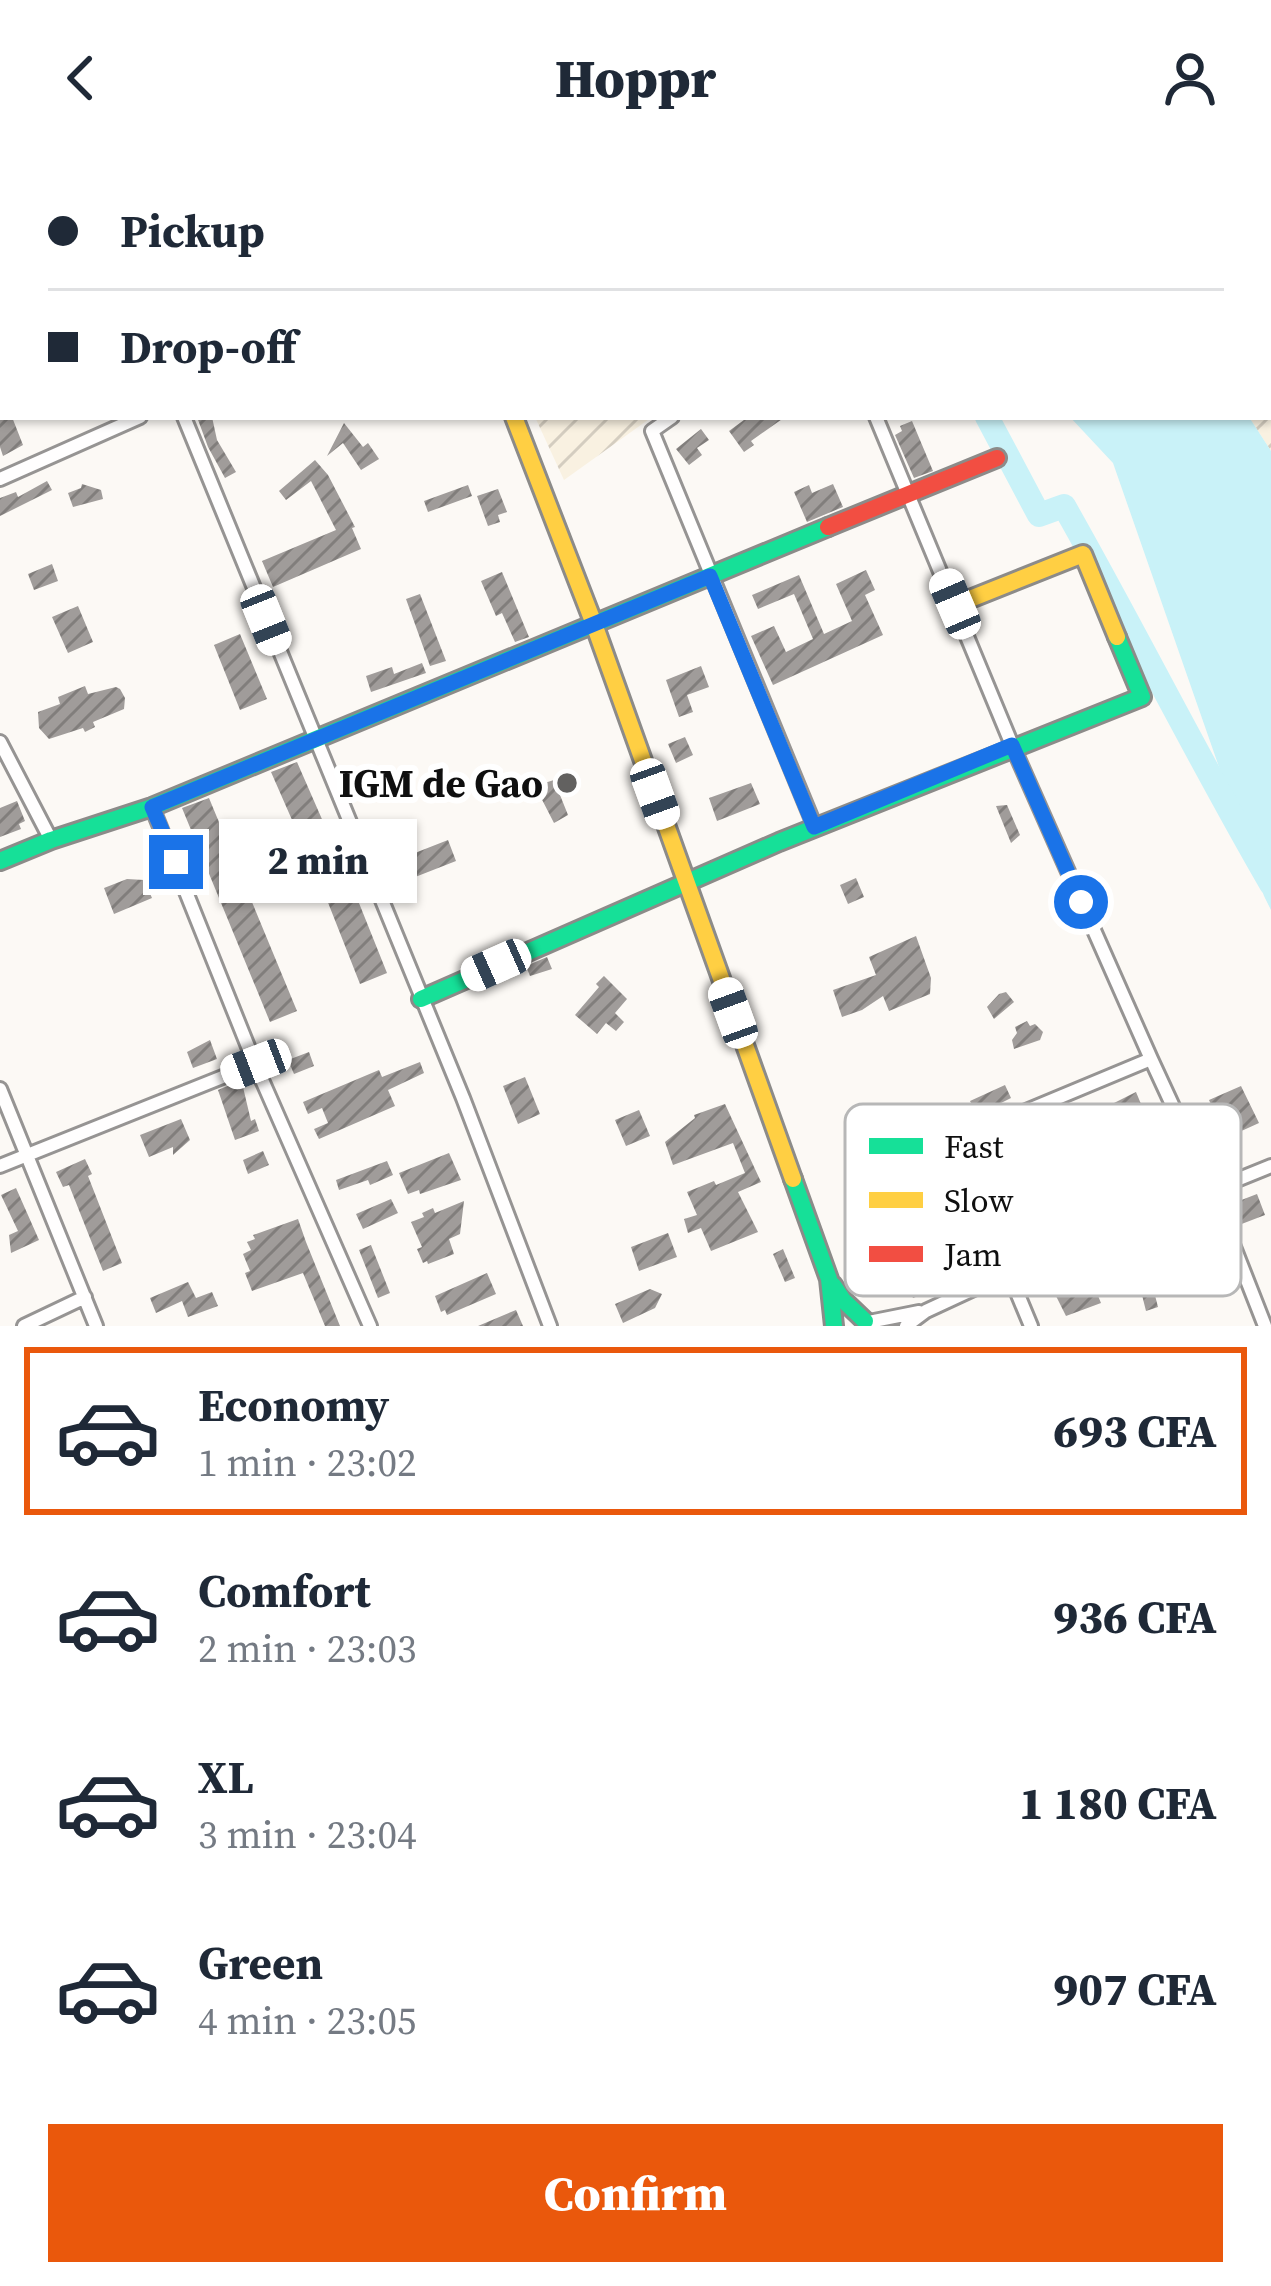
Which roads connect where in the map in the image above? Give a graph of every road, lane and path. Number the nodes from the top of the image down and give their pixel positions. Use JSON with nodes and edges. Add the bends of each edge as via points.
{"nodes":[{"id":1,"x":133,"y":420,"type":"edge"},
{"id":2,"x":185,"y":420,"type":"edge"},
{"id":3,"x":515,"y":420,"type":"edge"},
{"id":4,"x":668,"y":420,"type":"edge"},
{"id":5,"x":876,"y":420,"type":"edge"},
{"id":6,"x":997,"y":458,"type":"dead end"},
{"id":7,"x":0,"y":479,"type":"edge"},
{"id":8,"x":909,"y":494,"type":"junction"},
{"id":9,"x":710,"y":576,"type":"junction"},
{"id":10,"x":955,"y":604,"type":"junction"},
{"id":11,"x":594,"y":624,"type":"junction"},
{"id":12,"x":315,"y":741,"type":"junction"},
{"id":13,"x":0,"y":742,"type":"edge"},
{"id":14,"x":1012,"y":745,"type":"junction"},
{"id":15,"x":152,"y":807,"type":"junction"},
{"id":16,"x":814,"y":827,"type":"junction"},
{"id":17,"x":51,"y":840,"type":"junction"},
{"id":18,"x":0,"y":861,"type":"edge"},
{"id":19,"x":685,"y":880,"type":"junction"},
{"id":20,"x":421,"y":999,"type":"junction"},
{"id":21,"x":1150,"y":1059,"type":"junction"},
{"id":22,"x":256,"y":1064,"type":"junction"},
{"id":23,"x":0,"y":1089,"type":"edge"},
{"id":24,"x":1044,"y":1104,"type":"edge"},
{"id":25,"x":1171,"y":1104,"type":"edge"},
{"id":26,"x":28,"y":1155,"type":"junction"},
{"id":27,"x":0,"y":1166,"type":"edge"},
{"id":28,"x":1271,"y":1166,"type":"edge"},
{"id":29,"x":1241,"y":1178,"type":"edge"},
{"id":30,"x":1241,"y":1264,"type":"edge"},
{"id":31,"x":829,"y":1279,"type":"junction"},
{"id":32,"x":958,"y":1296,"type":"edge"},
{"id":33,"x":1020,"y":1296,"type":"edge"},
{"id":34,"x":85,"y":1298,"type":"junction"},
{"id":35,"x":926,"y":1311,"type":"junction"},
{"id":36,"x":866,"y":1324,"type":"edge"},
{"id":37,"x":24,"y":1326,"type":"edge"},
{"id":38,"x":97,"y":1326,"type":"edge"},
{"id":39,"x":370,"y":1326,"type":"edge"},
{"id":40,"x":550,"y":1326,"type":"edge"},
{"id":41,"x":833,"y":1326,"type":"edge"},
{"id":42,"x":906,"y":1326,"type":"edge"},
{"id":43,"x":1031,"y":1326,"type":"edge"},
{"id":44,"x":1265,"y":1326,"type":"edge"}],
"edges":[{"from":1,"to":7,"type":"street"},
{"from":2,"to":12,"type":"street"},
{"from":3,"to":11,"type":"street"},
{"from":4,"to":9,"type":"street","via":[[652,431]]},
{"from":5,"to":8,"type":"street"},
{"from":6,"to":8,"type":"street"},
{"from":8,"to":9,"type":"street"},
{"from":8,"to":10,"type":"street"},
{"from":9,"to":11,"type":"street"},
{"from":9,"to":16,"type":"street"},
{"from":10,"to":14,"type":"street"},
{"from":10,"to":14,"type":"street","via":[[1083,554],[1142,697]]},
{"from":11,"to":12,"type":"street"},
{"from":11,"to":19,"type":"street"},
{"from":12,"to":15,"type":"street"},
{"from":12,"to":20,"type":"street"},
{"from":13,"to":17,"type":"street"},
{"from":14,"to":16,"type":"street"},
{"from":14,"to":21,"type":"street"},
{"from":15,"to":17,"type":"street"},
{"from":15,"to":22,"type":"street"},
{"from":16,"to":19,"type":"street"},
{"from":17,"to":18,"type":"street"},
{"from":19,"to":20,"type":"street"},
{"from":19,"to":31,"type":"street"},
{"from":20,"to":40,"type":"street"},
{"from":21,"to":24,"type":"street"},
{"from":21,"to":25,"type":"street"},
{"from":22,"to":26,"type":"street"},
{"from":22,"to":39,"type":"street"},
{"from":23,"to":26,"type":"street"},
{"from":26,"to":27,"type":"street"},
{"from":26,"to":34,"type":"street"},
{"from":28,"to":29,"type":"street"},
{"from":30,"to":44,"type":"street"},
{"from":31,"to":36,"type":"street"},
{"from":31,"to":41,"type":"street"},
{"from":32,"to":35,"type":"street"},
{"from":33,"to":43,"type":"street"},
{"from":34,"to":37,"type":"street"},
{"from":34,"to":38,"type":"street"},
{"from":35,"to":36,"type":"street"},
{"from":35,"to":42,"type":"street"}]}
